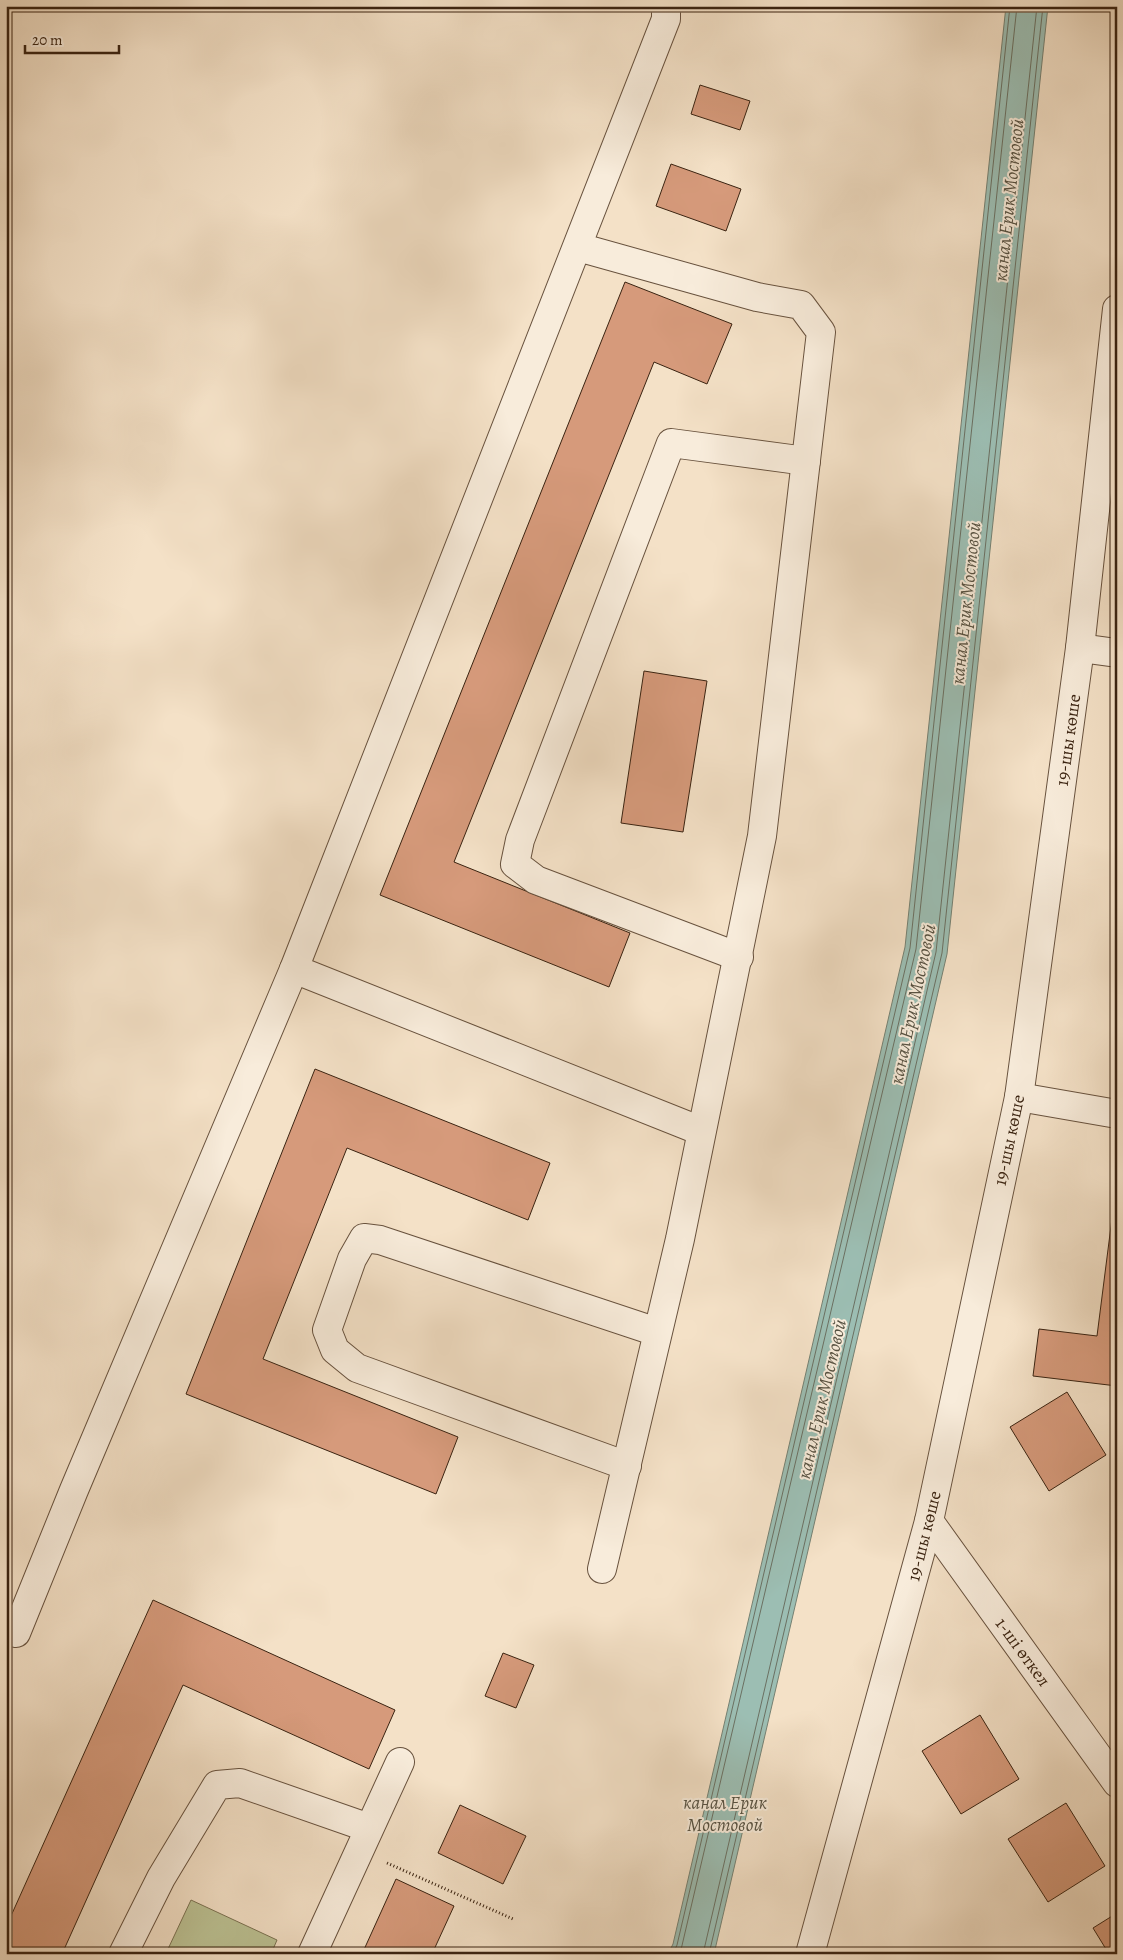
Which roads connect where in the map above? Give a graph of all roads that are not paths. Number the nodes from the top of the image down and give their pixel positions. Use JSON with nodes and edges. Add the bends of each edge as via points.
{"nodes":[{"id":1,"x":666,"y":6,"type":"edge"},
{"id":2,"x":578,"y":247,"type":"junction"},
{"id":3,"x":1117,"y":310,"type":"edge"},
{"id":4,"x":806,"y":461,"type":"junction"},
{"id":5,"x":1080,"y":648,"type":"junction"},
{"id":6,"x":1117,"y":654,"type":"edge"},
{"id":7,"x":739,"y":957,"type":"junction"},
{"id":8,"x":294,"y":969,"type":"junction"},
{"id":9,"x":1018,"y":1097,"type":"junction"},
{"id":10,"x":1117,"y":1114,"type":"edge"},
{"id":11,"x":700,"y":1131,"type":"junction"},
{"id":12,"x":657,"y":1332,"type":"junction"},
{"id":13,"x":627,"y":1466,"type":"junction"},
{"id":14,"x":929,"y":1521,"type":"junction"},
{"id":15,"x":602,"y":1569,"type":"dead end"},
{"id":16,"x":9,"y":1640,"type":"edge"},
{"id":17,"x":400,"y":1762,"type":"dead end"},
{"id":18,"x":1117,"y":1783,"type":"edge"},
{"id":19,"x":364,"y":1839,"type":"junction"},
{"id":20,"x":123,"y":1954,"type":"edge"},
{"id":21,"x":312,"y":1954,"type":"edge"},
{"id":22,"x":810,"y":1954,"type":"edge"}],
"edges":[{"from":1,"to":2,"type":"street","via":[[666,19]]},
{"from":2,"to":4,"type":"street","via":[[757,297],[801,306],[821,332]]},
{"from":2,"to":8,"type":"street"},
{"from":3,"to":5,"type":"street","name":"19-шы көше"},
{"from":4,"to":7,"type":"street","via":[[762,836]]},
{"from":4,"to":7,"type":"street","via":[[672,443],[520,840],[515,864],[536,880]]},
{"from":5,"to":6,"type":"street"},
{"from":5,"to":9,"type":"street","name":"19-шы көше"},
{"from":7,"to":11,"type":"street"},
{"from":8,"to":11,"type":"street"},
{"from":8,"to":16,"type":"street"},
{"from":9,"to":10,"type":"street"},
{"from":9,"to":14,"type":"street","name":"19-шы көше"},
{"from":11,"to":12,"type":"street","via":[[680,1239]]},
{"from":12,"to":13,"type":"street"},
{"from":12,"to":13,"type":"street","via":[[380,1240],[364,1238],[352,1259],[327,1330],[335,1350],[357,1368]]},
{"from":13,"to":15,"type":"street"},
{"from":14,"to":18,"type":"street","name":"1-шi өткел"},
{"from":14,"to":22,"type":"street","name":"19-шы көше"},
{"from":17,"to":19,"type":"street"},
{"from":19,"to":20,"type":"street","via":[[240,1783],[217,1786],[161,1878]]},
{"from":19,"to":21,"type":"street"}]}
